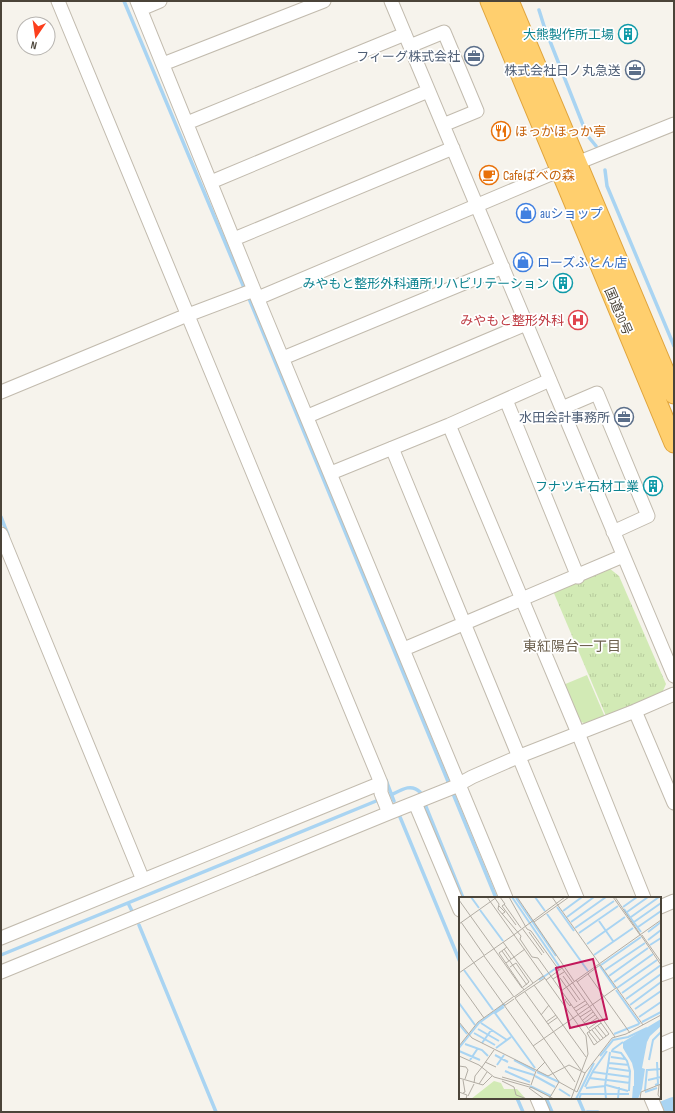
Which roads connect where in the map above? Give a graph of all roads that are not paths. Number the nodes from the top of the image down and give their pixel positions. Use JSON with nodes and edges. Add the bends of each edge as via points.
{"nodes":[{"id":1,"x":58,"y":1,"type":"edge"},
{"id":2,"x":160,"y":1,"type":"edge"},
{"id":3,"x":324,"y":1,"type":"edge"},
{"id":4,"x":391,"y":1,"type":"edge"},
{"id":5,"x":490,"y":1,"type":"edge"},
{"id":6,"x":509,"y":1,"type":"edge"},
{"id":7,"x":139,"y":5,"type":"edge"},
{"id":8,"x":405,"y":34,"type":"junction"},
{"id":9,"x":410,"y":46,"type":"junction"},
{"id":10,"x":163,"y":64,"type":"junction"},
{"id":11,"x":428,"y":91,"type":"junction"},
{"id":12,"x":187,"y":123,"type":"junction"},
{"id":13,"x":674,"y":124,"type":"edge"},
{"id":14,"x":443,"y":125,"type":"junction"},
{"id":15,"x":453,"y":148,"type":"junction"},
{"id":16,"x":578,"y":163,"type":"junction"},
{"id":17,"x":560,"y":170,"type":"junction"},
{"id":18,"x":211,"y":182,"type":"junction"},
{"id":19,"x":478,"y":206,"type":"junction"},
{"id":20,"x":234,"y":239,"type":"junction"},
{"id":21,"x":503,"y":266,"type":"junction"},
{"id":22,"x":251,"y":294,"type":"junction"},
{"id":23,"x":192,"y":314,"type":"junction"},
{"id":24,"x":526,"y":324,"type":"junction"},
{"id":25,"x":283,"y":358,"type":"junction"},
{"id":26,"x":550,"y":380,"type":"junction"},
{"id":27,"x":1,"y":392,"type":"edge"},
{"id":28,"x":674,"y":394,"type":"edge"},
{"id":29,"x":506,"y":400,"type":"junction"},
{"id":30,"x":562,"y":408,"type":"junction"},
{"id":31,"x":308,"y":416,"type":"junction"},
{"id":32,"x":449,"y":425,"type":"junction"},
{"id":33,"x":674,"y":443,"type":"edge"},
{"id":34,"x":392,"y":448,"type":"junction"},
{"id":35,"x":332,"y":473,"type":"junction"},
{"id":36,"x":613,"y":532,"type":"junction"},
{"id":37,"x":1,"y":534,"type":"edge"},
{"id":38,"x":623,"y":556,"type":"junction"},
{"id":39,"x":578,"y":576,"type":"junction"},
{"id":40,"x":521,"y":600,"type":"junction"},
{"id":41,"x":465,"y":623,"type":"junction"},
{"id":42,"x":404,"y":649,"type":"junction"},
{"id":43,"x":674,"y":676,"type":"edge"},
{"id":44,"x":674,"y":694,"type":"edge"},
{"id":45,"x":635,"y":711,"type":"junction"},
{"id":46,"x":578,"y":733,"type":"junction"},
{"id":47,"x":520,"y":756,"type":"junction"},
{"id":48,"x":453,"y":787,"type":"junction"},
{"id":49,"x":384,"y":798,"type":"junction"},
{"id":50,"x":420,"y":801,"type":"junction"},
{"id":51,"x":674,"y":803,"type":"edge"},
{"id":52,"x":143,"y":880,"type":"junction"},
{"id":53,"x":506,"y":897,"type":"edge"},
{"id":54,"x":577,"y":897,"type":"edge"},
{"id":55,"x":644,"y":897,"type":"edge"},
{"id":56,"x":674,"y":901,"type":"edge"},
{"id":57,"x":459,"y":907,"type":"edge"},
{"id":58,"x":661,"y":907,"type":"edge"},
{"id":59,"x":1,"y":938,"type":"edge"},
{"id":60,"x":674,"y":970,"type":"edge"},
{"id":61,"x":1,"y":972,"type":"edge"},
{"id":62,"x":661,"y":975,"type":"edge"},
{"id":63,"x":674,"y":1039,"type":"edge"},
{"id":64,"x":661,"y":1045,"type":"edge"},
{"id":65,"x":537,"y":1099,"type":"edge"},
{"id":66,"x":651,"y":1099,"type":"edge"},
{"id":67,"x":543,"y":1112,"type":"edge"},
{"id":68,"x":657,"y":1112,"type":"edge"}],
"edges":[{"from":1,"to":23,"type":"street"},
{"from":2,"to":7,"type":"street"},
{"from":3,"to":10,"type":"street"},
{"from":4,"to":8,"type":"street"},
{"from":5,"to":17,"type":"highway","name":"国道30号"},
{"from":6,"to":16,"type":"highway","name":"国道30号"},
{"from":7,"to":10,"type":"street"},
{"from":8,"to":9,"type":"street"},
{"from":8,"to":12,"type":"street"},
{"from":9,"to":11,"type":"street"},
{"from":9,"to":14,"type":"street","via":[[444,32],[477,111]]},
{"from":10,"to":12,"type":"street"},
{"from":11,"to":14,"type":"street"},
{"from":11,"to":18,"type":"street"},
{"from":12,"to":18,"type":"street"},
{"from":13,"to":16,"type":"street"},
{"from":14,"to":15,"type":"street"},
{"from":15,"to":19,"type":"street"},
{"from":15,"to":20,"type":"street"},
{"from":16,"to":17,"type":"street"},
{"from":16,"to":28,"type":"highway","name":"国道30号"},
{"from":17,"to":19,"type":"street"},
{"from":17,"to":33,"type":"highway","name":"国道30号"},
{"from":18,"to":20,"type":"street"},
{"from":19,"to":21,"type":"street"},
{"from":19,"to":22,"type":"street"},
{"from":20,"to":22,"type":"street"},
{"from":21,"to":24,"type":"street"},
{"from":21,"to":25,"type":"street"},
{"from":22,"to":23,"type":"street"},
{"from":22,"to":25,"type":"street"},
{"from":23,"to":27,"type":"street"},
{"from":23,"to":49,"type":"street"},
{"from":24,"to":26,"type":"street"},
{"from":24,"to":31,"type":"street"},
{"from":25,"to":31,"type":"street"},
{"from":26,"to":29,"type":"street"},
{"from":26,"to":30,"type":"street"},
{"from":29,"to":32,"type":"street"},
{"from":29,"to":39,"type":"street"},
{"from":30,"to":36,"type":"street"},
{"from":30,"to":36,"type":"street","via":[[597,393],[648,516]]},
{"from":31,"to":35,"type":"street"},
{"from":32,"to":34,"type":"street"},
{"from":32,"to":40,"type":"street"},
{"from":34,"to":35,"type":"street"},
{"from":34,"to":41,"type":"street"},
{"from":35,"to":42,"type":"street"},
{"from":36,"to":38,"type":"street"},
{"from":37,"to":52,"type":"street"},
{"from":38,"to":39,"type":"street"},
{"from":38,"to":43,"type":"street"},
{"from":39,"to":40,"type":"street"},
{"from":40,"to":41,"type":"street"},
{"from":40,"to":46,"type":"street"},
{"from":41,"to":42,"type":"street"},
{"from":41,"to":47,"type":"street"},
{"from":42,"to":48,"type":"street"},
{"from":44,"to":45,"type":"street"},
{"from":45,"to":46,"type":"street"},
{"from":45,"to":51,"type":"street"},
{"from":46,"to":47,"type":"street"},
{"from":46,"to":55,"type":"street"},
{"from":47,"to":48,"type":"street"},
{"from":47,"to":54,"type":"street"},
{"from":48,"to":50,"type":"street"},
{"from":48,"to":53,"type":"street"},
{"from":49,"to":50,"type":"street"},
{"from":49,"to":52,"type":"street"},
{"from":49,"to":61,"type":"street"},
{"from":50,"to":57,"type":"street"},
{"from":52,"to":59,"type":"street"},
{"from":56,"to":58,"type":"street"},
{"from":60,"to":62,"type":"street"},
{"from":63,"to":64,"type":"street"},
{"from":65,"to":67,"type":"street"},
{"from":66,"to":68,"type":"street"}]}
